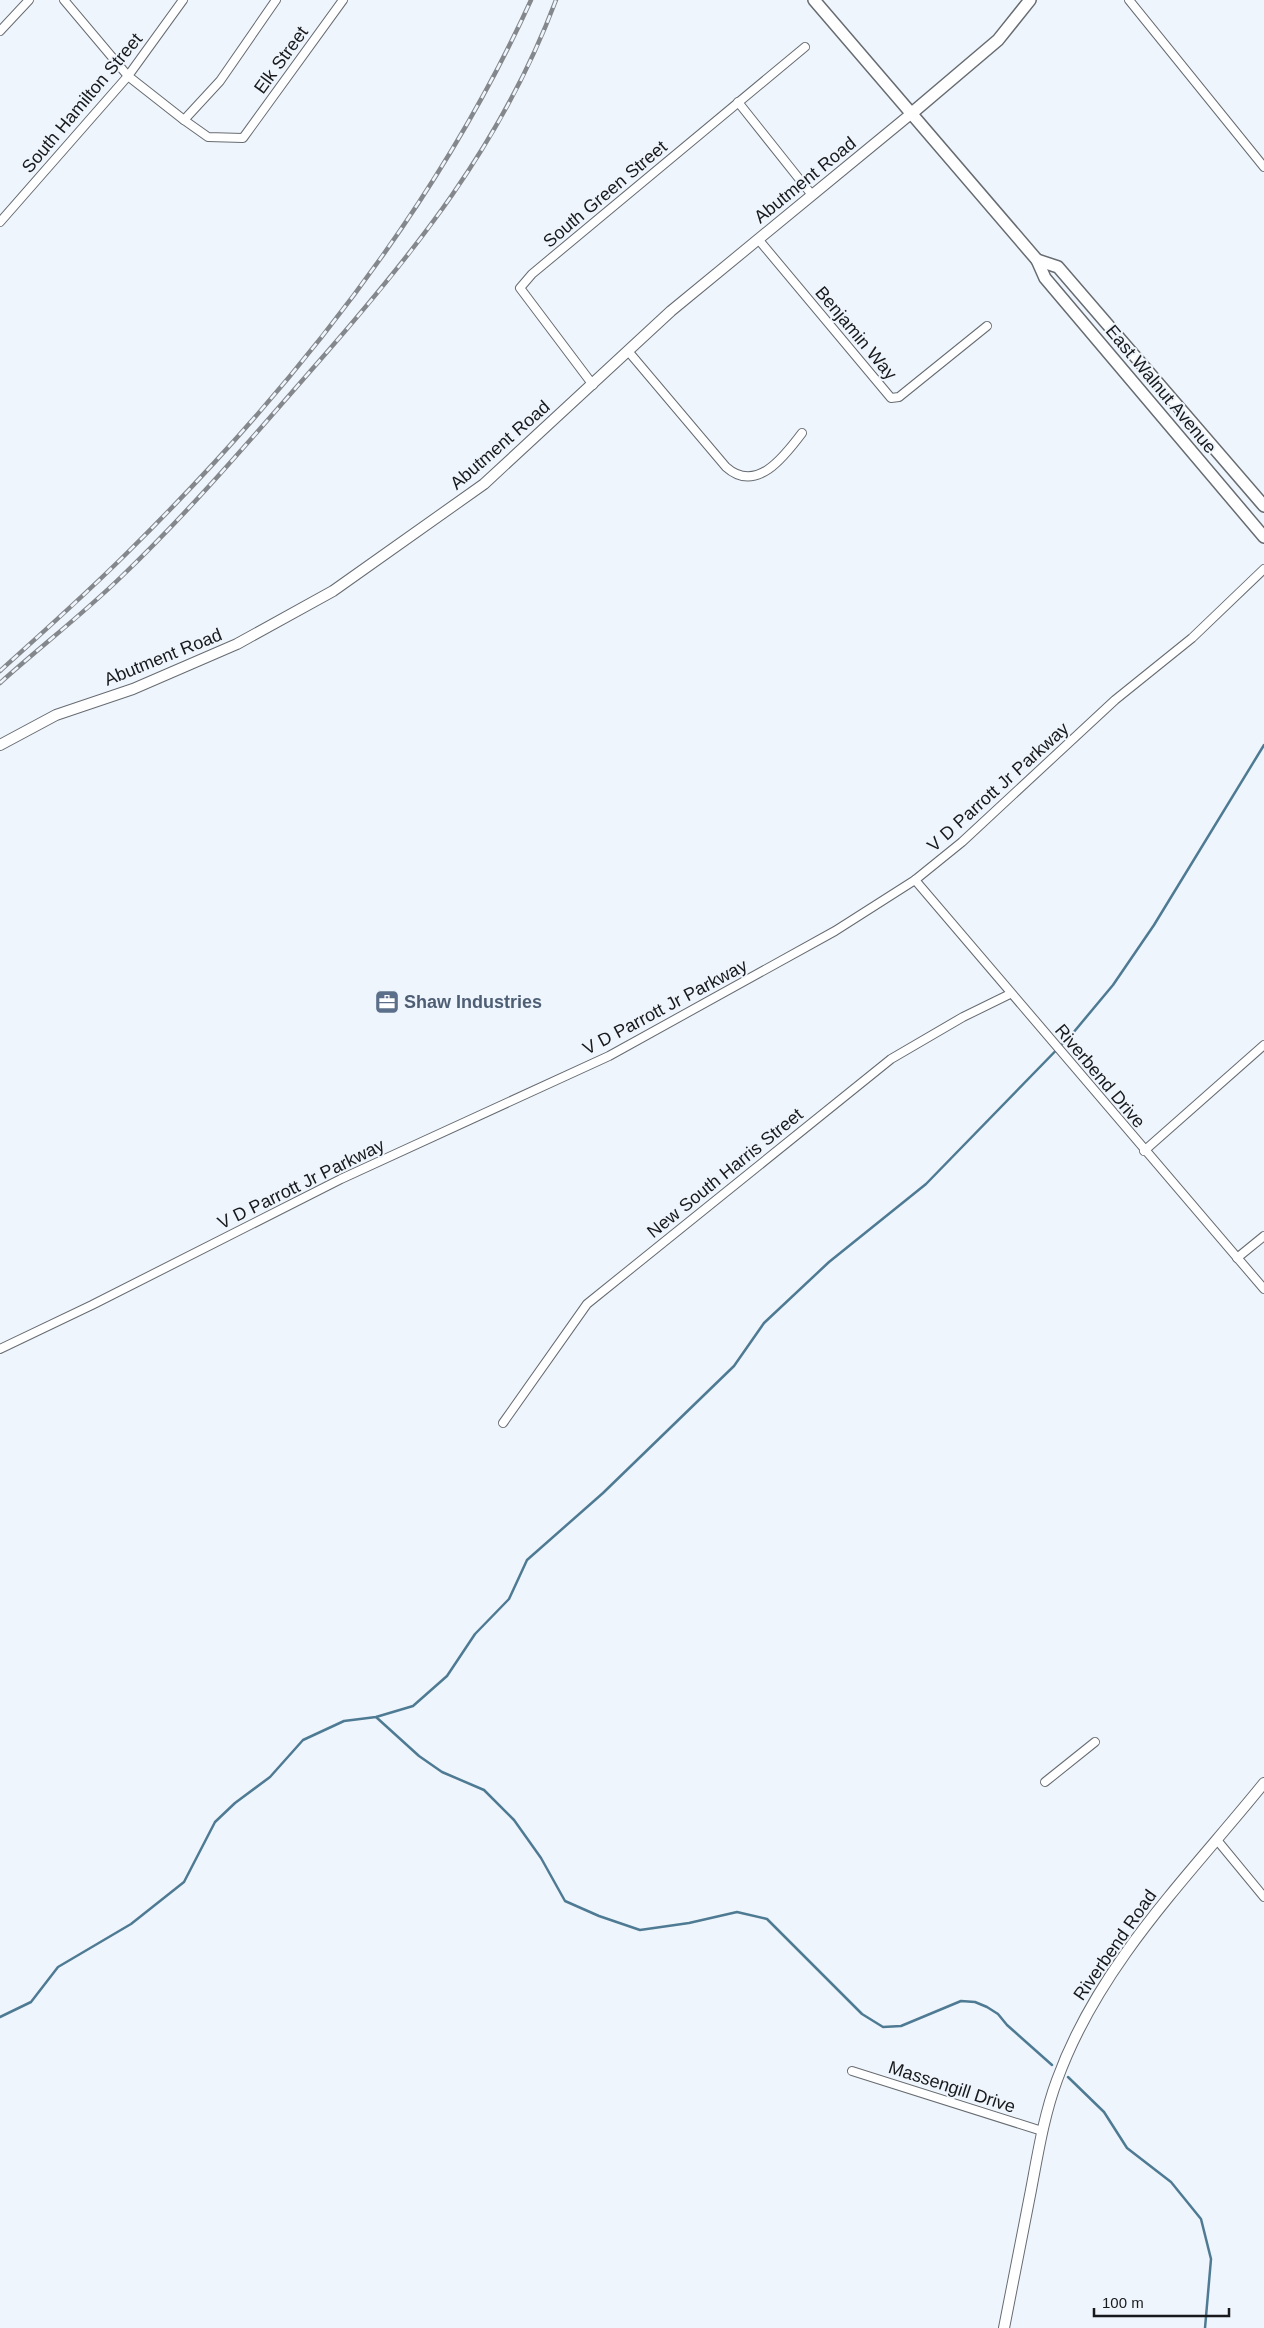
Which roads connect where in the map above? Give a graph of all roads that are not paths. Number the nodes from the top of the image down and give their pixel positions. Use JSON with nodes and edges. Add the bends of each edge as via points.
{"nodes":[{"id":1,"x":29,"y":0,"type":"edge"},
{"id":2,"x":64,"y":0,"type":"edge"},
{"id":3,"x":183,"y":0,"type":"edge"},
{"id":4,"x":276,"y":0,"type":"edge"},
{"id":5,"x":343,"y":0,"type":"edge"},
{"id":6,"x":814,"y":0,"type":"edge"},
{"id":7,"x":1030,"y":0,"type":"edge"},
{"id":8,"x":1129,"y":0,"type":"edge"},
{"id":9,"x":0,"y":31,"type":"edge"},
{"id":10,"x":804,"y":47,"type":"dead end"},
{"id":11,"x":128,"y":76,"type":"junction"},
{"id":12,"x":738,"y":102,"type":"junction"},
{"id":13,"x":912,"y":113,"type":"junction"},
{"id":14,"x":184,"y":120,"type":"junction"},
{"id":15,"x":1264,"y":166,"type":"edge"},
{"id":16,"x":812,"y":195,"type":"junction"},
{"id":17,"x":0,"y":222,"type":"edge"},
{"id":18,"x":758,"y":239,"type":"junction"},
{"id":19,"x":1037,"y":260,"type":"junction"},
{"id":20,"x":987,"y":326,"type":"dead end"},
{"id":21,"x":628,"y":351,"type":"junction"},
{"id":22,"x":593,"y":385,"type":"junction"},
{"id":23,"x":802,"y":433,"type":"dead end"},
{"id":24,"x":1264,"y":506,"type":"edge"},
{"id":25,"x":1264,"y":537,"type":"edge"},
{"id":26,"x":1264,"y":569,"type":"edge"},
{"id":27,"x":0,"y":745,"type":"edge"},
{"id":28,"x":915,"y":880,"type":"junction"},
{"id":29,"x":1010,"y":994,"type":"junction"},
{"id":30,"x":1264,"y":1045,"type":"edge"},
{"id":31,"x":1144,"y":1151,"type":"junction"},
{"id":32,"x":1264,"y":1236,"type":"edge"},
{"id":33,"x":1237,"y":1258,"type":"junction"},
{"id":34,"x":1264,"y":1289,"type":"edge"},
{"id":35,"x":0,"y":1349,"type":"edge"},
{"id":36,"x":503,"y":1424,"type":"dead end"},
{"id":37,"x":1095,"y":1742,"type":"dead end"},
{"id":38,"x":1045,"y":1782,"type":"dead end"},
{"id":39,"x":1264,"y":1783,"type":"edge"},
{"id":40,"x":1217,"y":1840,"type":"junction"},
{"id":41,"x":1264,"y":1896,"type":"edge"},
{"id":42,"x":852,"y":2071,"type":"dead end"},
{"id":43,"x":1042,"y":2131,"type":"junction"},
{"id":44,"x":1004,"y":2328,"type":"edge"}],
"edges":[{"from":1,"to":9,"type":"street"},
{"from":2,"to":11,"type":"street"},
{"from":3,"to":11,"type":"street","name":"South Hamilton Street"},
{"from":4,"to":14,"type":"street","via":[[220,81]]},
{"from":5,"to":14,"type":"street","name":"Elk Street","via":[[243,138],[208,137]]},
{"from":6,"to":13,"type":"main road","name":"East Walnut Avenue"},
{"from":7,"to":13,"type":"main road","via":[[992,46]]},
{"from":8,"to":15,"type":"street"},
{"from":10,"to":12,"type":"street","name":"South Green Street"},
{"from":11,"to":14,"type":"street"},
{"from":11,"to":17,"type":"street","name":"South Hamilton Street"},
{"from":12,"to":16,"type":"street"},
{"from":12,"to":22,"type":"street","name":"South Green Street","via":[[532,274],[520,288]]},
{"from":13,"to":16,"type":"main road","name":"Abutment Road"},
{"from":13,"to":19,"type":"main road","name":"East Walnut Avenue"},
{"from":16,"to":18,"type":"main road","name":"Abutment Road"},
{"from":18,"to":20,"type":"street","name":"Benjamin Way","via":[[891,398],[899,398]]},
{"from":18,"to":21,"type":"main road","name":"Abutment Road"},
{"from":19,"to":24,"type":"main road","name":"East Walnut Avenue","via":[[1058,268]]},
{"from":19,"to":25,"type":"main road","name":"East Walnut Avenue","via":[[1045,278]]},
{"from":21,"to":22,"type":"main road","name":"Abutment Road"},
{"from":21,"to":23,"type":"street","via":[[726,467],[738,476],[760,475],[789,450]]},
{"from":22,"to":27,"type":"main road","name":"Abutment Road","via":[[484,484],[334,591],[237,644],[133,689],[56,715]]},
{"from":26,"to":28,"type":"street","name":"V D Parrott Jr Parkway","via":[[1192,638],[1116,700],[962,842]]},
{"from":28,"to":29,"type":"street","name":"Riverbend Drive"},
{"from":28,"to":35,"type":"street","name":"V D Parrott Jr Parkway","via":[[836,931],[609,1056],[342,1179]]},
{"from":29,"to":31,"type":"street","name":"Riverbend Drive"},
{"from":29,"to":36,"type":"street","name":"New South Harris Street","via":[[891,1059],[587,1304]]},
{"from":30,"to":31,"type":"street"},
{"from":31,"to":33,"type":"street","name":"Riverbend Drive"},
{"from":32,"to":33,"type":"street"},
{"from":33,"to":34,"type":"street","name":"Riverbend Drive"},
{"from":37,"to":38,"type":"street"},
{"from":39,"to":40,"type":"main road","name":"Riverbend Road"},
{"from":40,"to":41,"type":"street"},
{"from":40,"to":43,"type":"main road","name":"Riverbend Road","via":[[1156,1911],[1107,1979],[1070,2046]]},
{"from":42,"to":43,"type":"street","name":"Massengill Drive"},
{"from":43,"to":44,"type":"main road","name":"Riverbend Road"}]}
